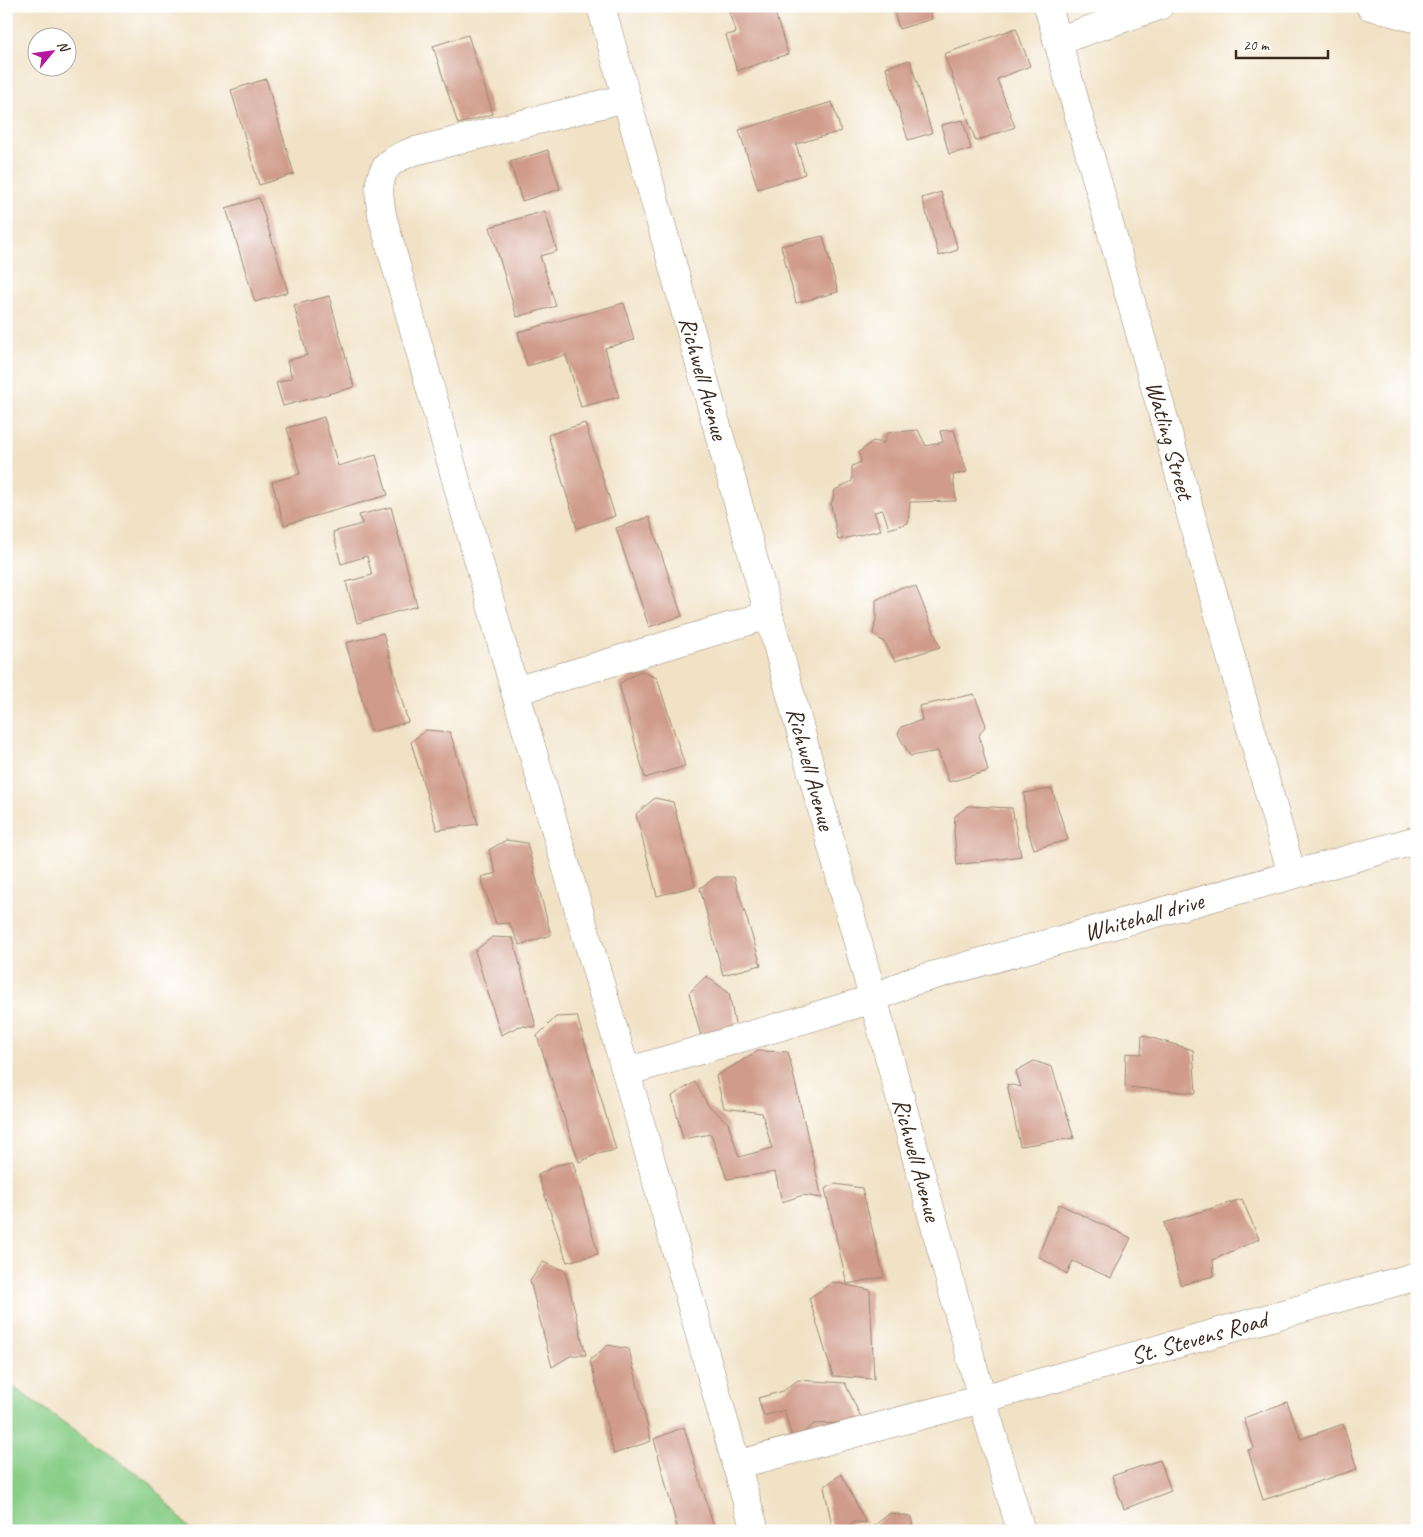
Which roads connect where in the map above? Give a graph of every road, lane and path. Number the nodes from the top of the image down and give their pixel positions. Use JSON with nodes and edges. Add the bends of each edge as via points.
{"nodes":[{"id":1,"x":601,"y":6,"type":"edge"},
{"id":2,"x":1048,"y":6,"type":"edge"},
{"id":3,"x":1159,"y":6,"type":"edge"},
{"id":4,"x":1370,"y":6,"type":"edge"},
{"id":5,"x":1417,"y":19,"type":"edge"},
{"id":6,"x":1057,"y":41,"type":"junction"},
{"id":7,"x":626,"y":98,"type":"junction"},
{"id":8,"x":770,"y":615,"type":"junction"},
{"id":9,"x":515,"y":691,"type":"junction"},
{"id":10,"x":1417,"y":840,"type":"edge"},
{"id":11,"x":1292,"y":874,"type":"junction"},
{"id":12,"x":873,"y":999,"type":"junction"},
{"id":13,"x":626,"y":1072,"type":"junction"},
{"id":14,"x":1417,"y":1276,"type":"edge"},
{"id":15,"x":982,"y":1399,"type":"junction"},
{"id":16,"x":736,"y":1465,"type":"junction"},
{"id":17,"x":755,"y":1531,"type":"edge"},
{"id":18,"x":1021,"y":1531,"type":"edge"}],
"edges":[{"from":1,"to":7,"type":"street","name":"Richwell Avenue"},
{"from":2,"to":6,"type":"street","name":"Watling Street"},
{"from":3,"to":6,"type":"street"},
{"from":4,"to":5,"type":"street"},
{"from":6,"to":11,"type":"street","name":"Watling Street"},
{"from":7,"to":8,"type":"street","name":"Richwell Avenue"},
{"from":7,"to":9,"type":"street","via":[[411,152],[392,161],[381,176],[378,195],[383,219]]},
{"from":8,"to":9,"type":"street"},
{"from":8,"to":12,"type":"street","name":"Richwell Avenue"},
{"from":9,"to":13,"type":"street"},
{"from":10,"to":11,"type":"street","name":"Whitehall drive"},
{"from":11,"to":12,"type":"street","name":"Whitehall drive","via":[[910,982]]},
{"from":12,"to":13,"type":"street","name":"Whitehall drive"},
{"from":12,"to":15,"type":"street","name":"Richwell Avenue"},
{"from":13,"to":16,"type":"street"},
{"from":14,"to":15,"type":"street","name":"St. Stevens Road"},
{"from":15,"to":16,"type":"street","name":"St. Stevens Road"},
{"from":15,"to":18,"type":"street","name":"Richwell Avenue"},
{"from":16,"to":17,"type":"street"}]}
